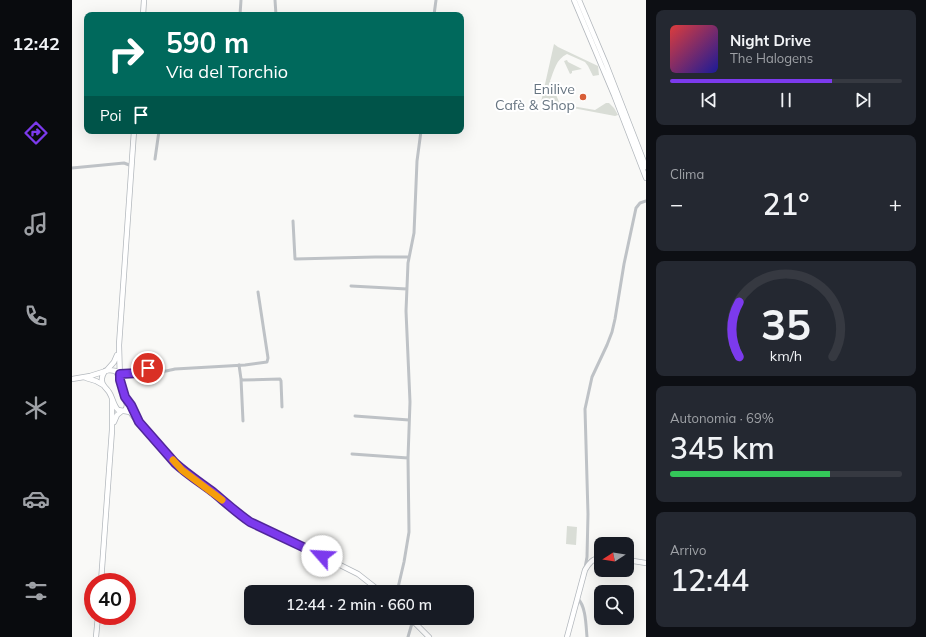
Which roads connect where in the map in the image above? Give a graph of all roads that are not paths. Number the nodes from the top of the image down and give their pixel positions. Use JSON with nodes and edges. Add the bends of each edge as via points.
{"nodes":[{"id":1,"x":144,"y":0,"type":"edge"},
{"id":2,"x":241,"y":0,"type":"edge"},
{"id":3,"x":275,"y":0,"type":"edge"},
{"id":4,"x":436,"y":0,"type":"edge"},
{"id":5,"x":574,"y":0,"type":"edge"},
{"id":6,"x":579,"y":0,"type":"edge"},
{"id":7,"x":143,"y":12,"type":"edge"},
{"id":8,"x":240,"y":12,"type":"edge"},
{"id":9,"x":276,"y":12,"type":"edge"},
{"id":10,"x":434,"y":12,"type":"edge"},
{"id":11,"x":134,"y":134,"type":"edge"},
{"id":12,"x":159,"y":134,"type":"edge"},
{"id":13,"x":420,"y":134,"type":"edge"},
{"id":14,"x":155,"y":159,"type":"dead end"},
{"id":15,"x":132,"y":166,"type":"junction"},
{"id":16,"x":646,"y":167,"type":"edge"},
{"id":17,"x":72,"y":168,"type":"edge"},
{"id":18,"x":646,"y":178,"type":"edge"},
{"id":19,"x":645,"y":201,"type":"edge"},
{"id":20,"x":294,"y":221,"type":"dead end"},
{"id":21,"x":409,"y":257,"type":"junction"},
{"id":22,"x":351,"y":286,"type":"dead end"},
{"id":23,"x":407,"y":289,"type":"junction"},
{"id":24,"x":258,"y":292,"type":"dead end"},
{"id":25,"x":118,"y":345,"type":"junction"},
{"id":26,"x":239,"y":366,"type":"junction"},
{"id":27,"x":106,"y":371,"type":"junction"},
{"id":28,"x":120,"y":374,"type":"junction"},
{"id":29,"x":82,"y":378,"type":"junction"},
{"id":30,"x":72,"y":379,"type":"edge"},
{"id":31,"x":241,"y":379,"type":"junction"},
{"id":32,"x":120,"y":380,"type":"junction"},
{"id":33,"x":103,"y":385,"type":"junction"},
{"id":34,"x":125,"y":397,"type":"junction"},
{"id":35,"x":112,"y":399,"type":"junction"},
{"id":36,"x":282,"y":407,"type":"dead end"},
{"id":37,"x":123,"y":411,"type":"junction"},
{"id":38,"x":355,"y":416,"type":"dead end"},
{"id":39,"x":409,"y":420,"type":"junction"},
{"id":40,"x":243,"y":421,"type":"dead end"},
{"id":41,"x":139,"y":422,"type":"junction"},
{"id":42,"x":112,"y":430,"type":"junction"},
{"id":43,"x":352,"y":454,"type":"dead end"},
{"id":44,"x":408,"y":458,"type":"junction"},
{"id":45,"x":587,"y":557,"type":"junction"},
{"id":46,"x":594,"y":558,"type":"edge"},
{"id":47,"x":594,"y":560,"type":"edge"},
{"id":48,"x":634,"y":561,"type":"edge"},
{"id":49,"x":646,"y":563,"type":"edge"},
{"id":50,"x":585,"y":570,"type":"junction"},
{"id":51,"x":102,"y":573,"type":"edge"},
{"id":52,"x":372,"y":585,"type":"edge"},
{"id":53,"x":399,"y":585,"type":"edge"},
{"id":54,"x":578,"y":599,"type":"junction"},
{"id":55,"x":97,"y":625,"type":"edge"},
{"id":56,"x":410,"y":625,"type":"edge"},
{"id":57,"x":417,"y":625,"type":"edge"},
{"id":58,"x":96,"y":637,"type":"edge"},
{"id":59,"x":408,"y":637,"type":"edge"},
{"id":60,"x":430,"y":637,"type":"edge"},
{"id":61,"x":567,"y":637,"type":"edge"},
{"id":62,"x":587,"y":637,"type":"edge"}],
"edges":[{"from":1,"to":7,"type":"main road"},
{"from":2,"to":8,"type":"street"},
{"from":3,"to":9,"type":"street"},
{"from":4,"to":10,"type":"street"},
{"from":5,"to":18,"type":"main road"},
{"from":6,"to":16,"type":"main road"},
{"from":11,"to":15,"type":"main road"},
{"from":12,"to":14,"type":"street"},
{"from":13,"to":21,"type":"street","via":[[414,233]]},
{"from":15,"to":17,"type":"street","via":[[124,163]]},
{"from":15,"to":25,"type":"main road"},
{"from":19,"to":45,"type":"street","via":[[636,208],[613,325],[592,377],[585,408]]},
{"from":20,"to":21,"type":"street","via":[[295,259]]},
{"from":21,"to":23,"type":"street"},
{"from":22,"to":23,"type":"street"},
{"from":23,"to":39,"type":"street"},
{"from":24,"to":26,"type":"street","via":[[267,362]]},
{"from":25,"to":27,"type":"main road","via":[[115,359]]},
{"from":25,"to":28,"type":"main road"},
{"from":26,"to":28,"type":"street","via":[[175,369],[154,373],[142,367],[139,373]]},
{"from":26,"to":31,"type":"street"},
{"from":27,"to":29,"type":"main road"},
{"from":27,"to":32,"type":"main road","via":[[116,371]]},
{"from":27,"to":33,"type":"main road","via":[[102,377]]},
{"from":28,"to":32,"type":"main road"},
{"from":29,"to":30,"type":"main road"},
{"from":29,"to":33,"type":"main road"},
{"from":31,"to":36,"type":"street","via":[[280,379]]},
{"from":31,"to":40,"type":"street"},
{"from":32,"to":34,"type":"main road"},
{"from":33,"to":35,"type":"main road"},
{"from":34,"to":37,"type":"main road","via":[[127,405]]},
{"from":34,"to":41,"type":"main road"},
{"from":35,"to":37,"type":"main road","via":[[116,408]]},
{"from":35,"to":42,"type":"main road"},
{"from":37,"to":41,"type":"main road","via":[[130,412]]},
{"from":37,"to":42,"type":"main road","via":[[115,418]]},
{"from":38,"to":39,"type":"street"},
{"from":39,"to":44,"type":"street"},
{"from":41,"to":52,"type":"main road","via":[[182,470],[244,518],[358,574]]},
{"from":42,"to":51,"type":"main road"},
{"from":43,"to":44,"type":"street"},
{"from":44,"to":53,"type":"street","via":[[408,532]]},
{"from":45,"to":46,"type":"street"},
{"from":45,"to":50,"type":"street"},
{"from":47,"to":50,"type":"main road"},
{"from":48,"to":49,"type":"main road"},
{"from":50,"to":54,"type":"main road"},
{"from":54,"to":61,"type":"main road"},
{"from":54,"to":62,"type":"street","via":[[583,608]]},
{"from":55,"to":58,"type":"main road"},
{"from":56,"to":59,"type":"street"},
{"from":57,"to":60,"type":"main road"}]}
